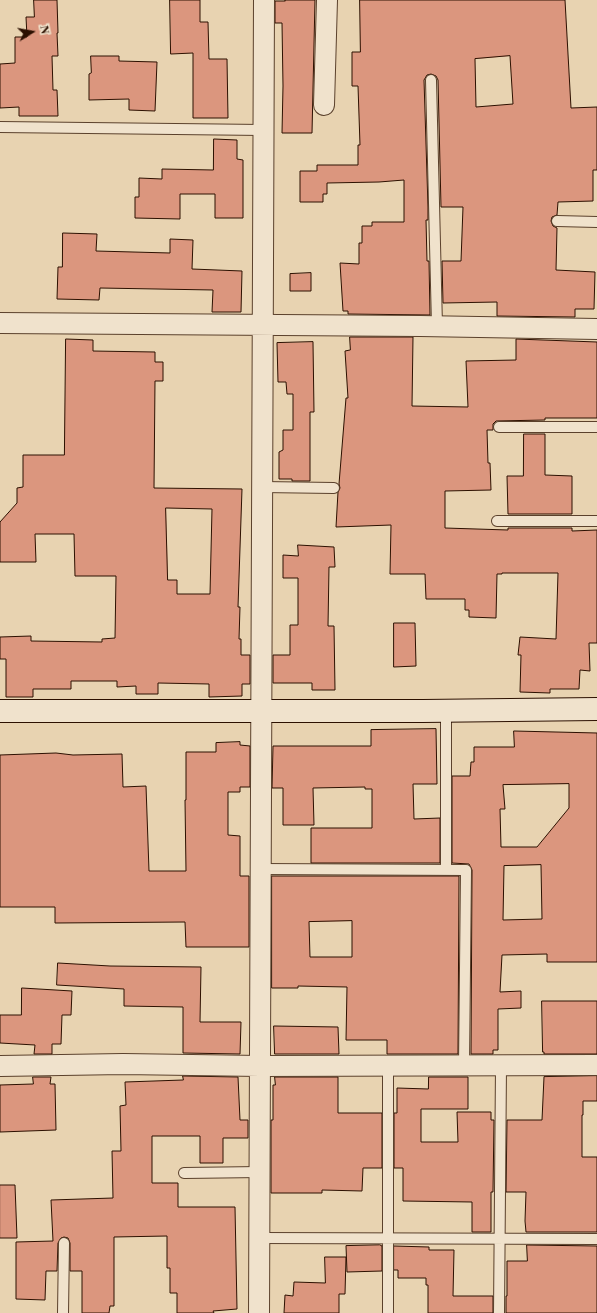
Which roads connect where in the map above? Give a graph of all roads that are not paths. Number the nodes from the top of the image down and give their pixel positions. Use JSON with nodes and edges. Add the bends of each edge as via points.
{"nodes":[{"id":1,"x":264,"y":0,"type":"edge"},
{"id":2,"x":327,"y":0,"type":"edge"},
{"id":3,"x":431,"y":80,"type":"dead end"},
{"id":4,"x":324,"y":105,"type":"dead end"},
{"id":5,"x":0,"y":128,"type":"edge"},
{"id":6,"x":264,"y":130,"type":"junction"},
{"id":7,"x":557,"y":221,"type":"dead end"},
{"id":8,"x":597,"y":222,"type":"edge"},
{"id":9,"x":0,"y":323,"type":"edge"},
{"id":10,"x":263,"y":325,"type":"junction"},
{"id":11,"x":437,"y":326,"type":"junction"},
{"id":12,"x":597,"y":329,"type":"edge"},
{"id":13,"x":597,"y":427,"type":"edge"},
{"id":14,"x":499,"y":428,"type":"dead end"},
{"id":15,"x":262,"y":487,"type":"junction"},
{"id":16,"x":334,"y":488,"type":"dead end"},
{"id":17,"x":497,"y":521,"type":"dead end"},
{"id":18,"x":597,"y":521,"type":"edge"},
{"id":19,"x":597,"y":709,"type":"edge"},
{"id":20,"x":0,"y":711,"type":"edge"},
{"id":21,"x":446,"y":711,"type":"junction"},
{"id":22,"x":261,"y":712,"type":"junction"},
{"id":23,"x":260,"y":868,"type":"junction"},
{"id":24,"x":446,"y":870,"type":"junction"},
{"id":25,"x":597,"y":1065,"type":"edge"},
{"id":26,"x":0,"y":1066,"type":"edge"},
{"id":27,"x":260,"y":1066,"type":"junction"},
{"id":28,"x":388,"y":1066,"type":"junction"},
{"id":29,"x":464,"y":1066,"type":"junction"},
{"id":30,"x":501,"y":1066,"type":"junction"},
{"id":31,"x":260,"y":1172,"type":"junction"},
{"id":32,"x":184,"y":1173,"type":"dead end"},
{"id":33,"x":259,"y":1238,"type":"junction"},
{"id":34,"x":500,"y":1238,"type":"junction"},
{"id":35,"x":388,"y":1239,"type":"junction"},
{"id":36,"x":597,"y":1239,"type":"edge"},
{"id":37,"x":64,"y":1243,"type":"dead end"},
{"id":38,"x":63,"y":1313,"type":"edge"},
{"id":39,"x":259,"y":1313,"type":"edge"},
{"id":40,"x":388,"y":1313,"type":"edge"},
{"id":41,"x":499,"y":1313,"type":"edge"}],
"edges":[{"from":1,"to":6,"type":"street"},
{"from":2,"to":4,"type":"street"},
{"from":3,"to":11,"type":"lane"},
{"from":5,"to":6,"type":"lane"},
{"from":6,"to":10,"type":"street"},
{"from":7,"to":8,"type":"lane"},
{"from":9,"to":10,"type":"street"},
{"from":10,"to":11,"type":"street"},
{"from":10,"to":15,"type":"street"},
{"from":11,"to":12,"type":"street"},
{"from":13,"to":14,"type":"lane"},
{"from":15,"to":16,"type":"lane"},
{"from":15,"to":22,"type":"street"},
{"from":17,"to":18,"type":"lane"},
{"from":19,"to":21,"type":"street"},
{"from":20,"to":22,"type":"street"},
{"from":21,"to":22,"type":"street"},
{"from":21,"to":24,"type":"lane"},
{"from":22,"to":23,"type":"street"},
{"from":23,"to":24,"type":"lane"},
{"from":23,"to":27,"type":"street"},
{"from":24,"to":29,"type":"lane","via":[[466,870]]},
{"from":25,"to":30,"type":"street"},
{"from":26,"to":27,"type":"street"},
{"from":27,"to":28,"type":"street"},
{"from":27,"to":31,"type":"street"},
{"from":28,"to":29,"type":"street"},
{"from":28,"to":35,"type":"lane"},
{"from":29,"to":30,"type":"street"},
{"from":30,"to":34,"type":"lane"},
{"from":31,"to":32,"type":"lane"},
{"from":31,"to":33,"type":"street"},
{"from":33,"to":35,"type":"lane"},
{"from":33,"to":39,"type":"street"},
{"from":34,"to":35,"type":"lane"},
{"from":34,"to":36,"type":"lane"},
{"from":34,"to":41,"type":"lane"},
{"from":35,"to":40,"type":"lane"},
{"from":37,"to":38,"type":"lane"}]}
